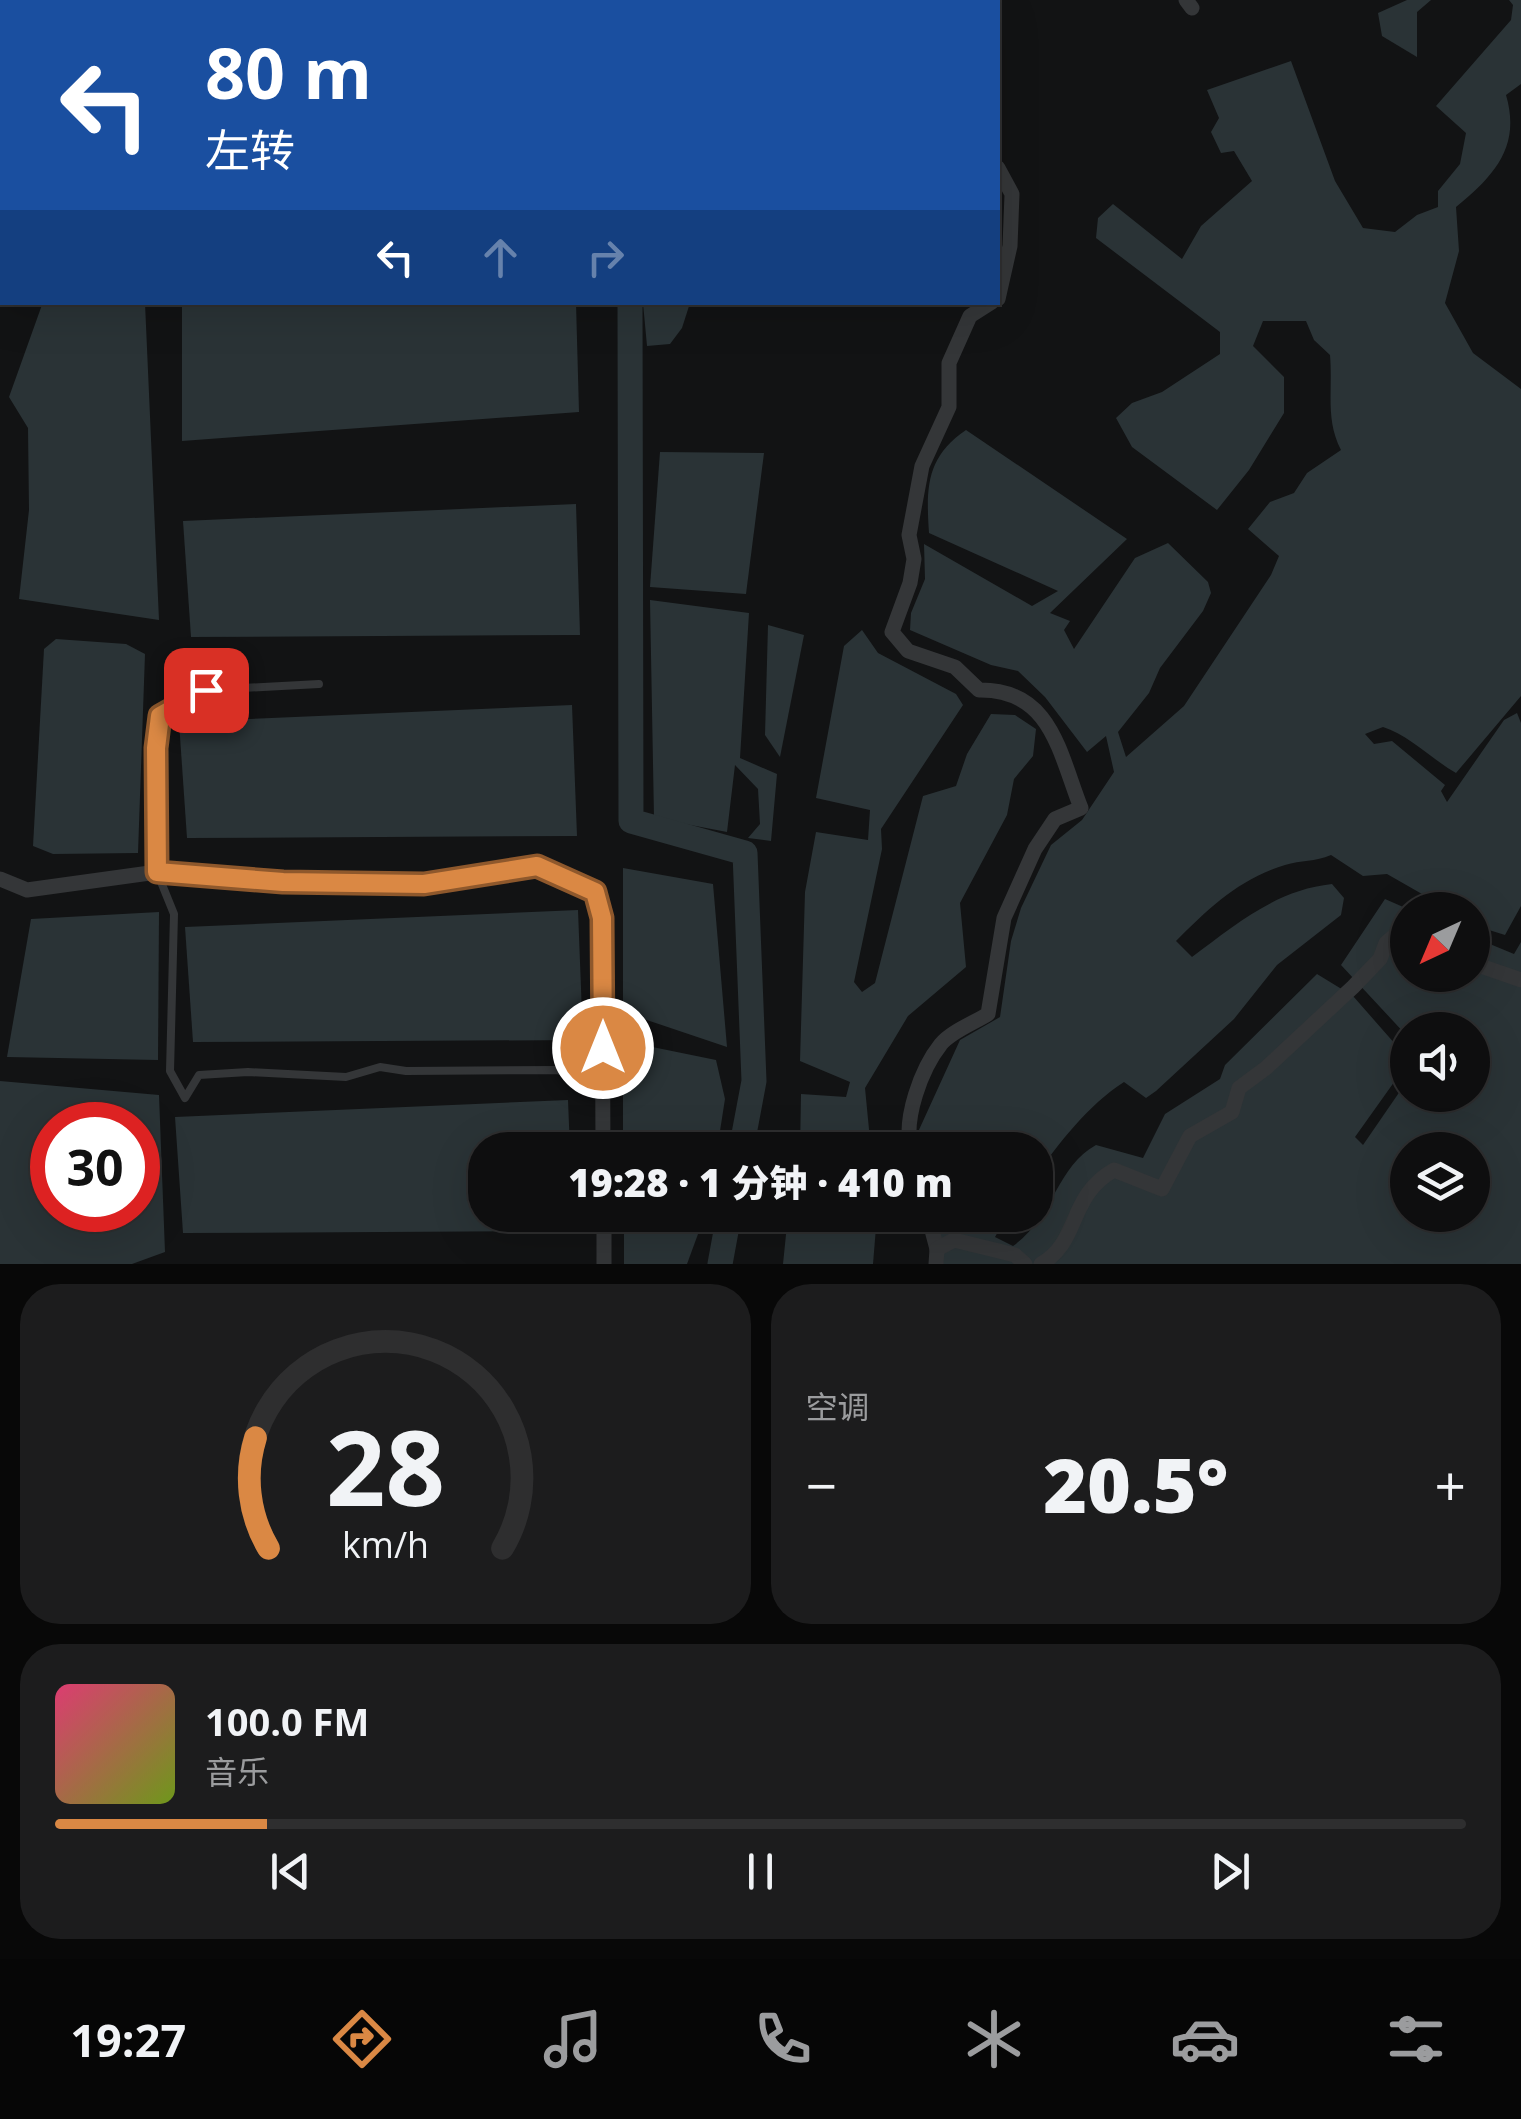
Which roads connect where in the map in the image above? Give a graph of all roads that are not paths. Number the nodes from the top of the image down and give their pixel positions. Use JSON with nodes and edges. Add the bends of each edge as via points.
{"nodes":[{"id":1,"x":1000,"y":172,"type":"edge"},
{"id":2,"x":1000,"y":280,"type":"edge"},
{"id":3,"x":988,"y":305,"type":"edge"},
{"id":4,"x":319,"y":684,"type":"dead end"},
{"id":5,"x":157,"y":872,"type":"junction"},
{"id":6,"x":0,"y":879,"type":"edge"},
{"id":7,"x":1390,"y":940,"type":"edge"},
{"id":8,"x":1490,"y":970,"type":"edge"},
{"id":9,"x":1521,"y":980,"type":"edge"},
{"id":10,"x":603,"y":1080,"type":"junction"},
{"id":11,"x":603,"y":1132,"type":"edge"},
{"id":12,"x":910,"y":1132,"type":"edge"},
{"id":13,"x":604,"y":1232,"type":"edge"},
{"id":14,"x":936,"y":1256,"type":"edge"},
{"id":15,"x":604,"y":1264,"type":"edge"},
{"id":16,"x":1025,"y":1264,"type":"edge"},
{"id":17,"x":1041,"y":1264,"type":"edge"}],
"edges":[{"from":1,"to":2,"type":"street","via":[[1012,194],[1010,246]]},
{"from":3,"to":12,"type":"street","via":[[970,316],[948,363],[949,407],[922,466],[908,535],[910,583],[892,632],[908,650],[956,667],[979,690],[1007,690],[1039,710],[1082,808],[1055,819],[1035,849],[1004,918],[988,1014],[943,1042],[910,1114]]},
{"from":4,"to":5,"type":"lane","via":[[206,690],[160,716]]},
{"from":5,"to":6,"type":"street","via":[[27,890]]},
{"from":5,"to":10,"type":"street","via":[[424,884],[548,868],[595,892],[602,918]]},
{"from":5,"to":10,"type":"lane","via":[[174,914],[170,1072],[184,1098],[199,1075],[346,1077],[380,1066],[557,1070]]},
{"from":7,"to":17,"type":"street","via":[[1353,987],[1238,1088],[1232,1112],[1190,1136],[1162,1189],[1114,1170],[1097,1179],[1082,1196],[1065,1241]]},
{"from":8,"to":9,"type":"street"},
{"from":10,"to":11,"type":"street"},
{"from":13,"to":15,"type":"street"},
{"from":14,"to":16,"type":"street","via":[[954,1240],[1015,1255]]}]}
